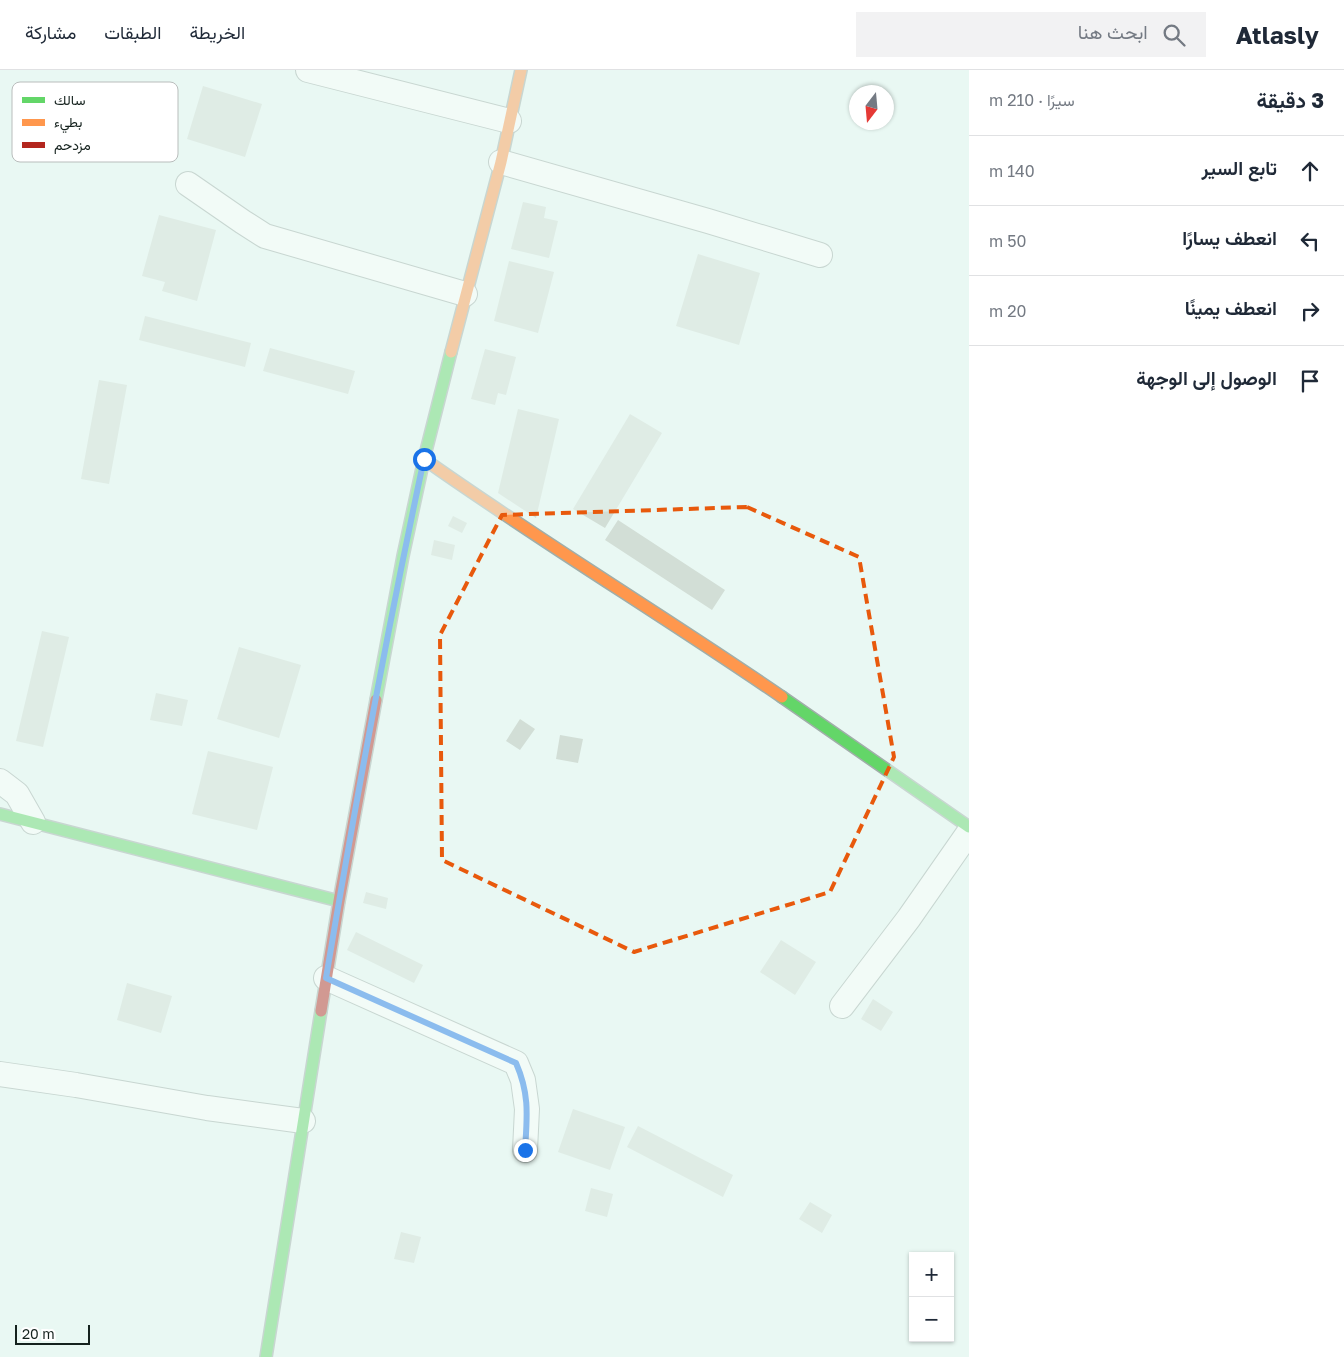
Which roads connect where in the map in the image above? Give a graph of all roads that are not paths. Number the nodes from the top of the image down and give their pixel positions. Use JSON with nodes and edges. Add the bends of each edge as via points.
{"nodes":[{"id":1,"x":308,"y":70,"type":"edge"},
{"id":2,"x":521,"y":70,"type":"edge"},
{"id":3,"x":508,"y":122,"type":"junction"},
{"id":4,"x":501,"y":162,"type":"junction"},
{"id":5,"x":188,"y":184,"type":"dead end"},
{"id":6,"x":820,"y":255,"type":"dead end"},
{"id":7,"x":465,"y":294,"type":"junction"},
{"id":8,"x":424,"y":459,"type":"junction"},
{"id":9,"x":0,"y":781,"type":"edge"},
{"id":10,"x":0,"y":814,"type":"edge"},
{"id":11,"x":33,"y":822,"type":"junction"},
{"id":12,"x":969,"y":827,"type":"edge"},
{"id":13,"x":969,"y":832,"type":"edge"},
{"id":14,"x":339,"y":901,"type":"junction"},
{"id":15,"x":326,"y":978,"type":"junction"},
{"id":16,"x":842,"y":1006,"type":"dead end"},
{"id":17,"x":0,"y":1074,"type":"edge"},
{"id":18,"x":303,"y":1121,"type":"junction"},
{"id":19,"x":525,"y":1150,"type":"dead end"},
{"id":20,"x":266,"y":1357,"type":"edge"}],
"edges":[{"from":1,"to":3,"type":"street"},
{"from":2,"to":3,"type":"street"},
{"from":3,"to":4,"type":"street"},
{"from":4,"to":6,"type":"street"},
{"from":4,"to":7,"type":"street"},
{"from":5,"to":7,"type":"street","via":[[265,236]]},
{"from":7,"to":8,"type":"street"},
{"from":8,"to":12,"type":"street","via":[[773,691]]},
{"from":8,"to":14,"type":"street"},
{"from":9,"to":11,"type":"street","via":[[17,794]]},
{"from":10,"to":11,"type":"street"},
{"from":11,"to":14,"type":"street"},
{"from":13,"to":16,"type":"street"},
{"from":14,"to":15,"type":"street"},
{"from":15,"to":18,"type":"street"},
{"from":15,"to":19,"type":"street","via":[[516,1063],[528,1109]]},
{"from":17,"to":18,"type":"street"},
{"from":18,"to":20,"type":"street"}]}
